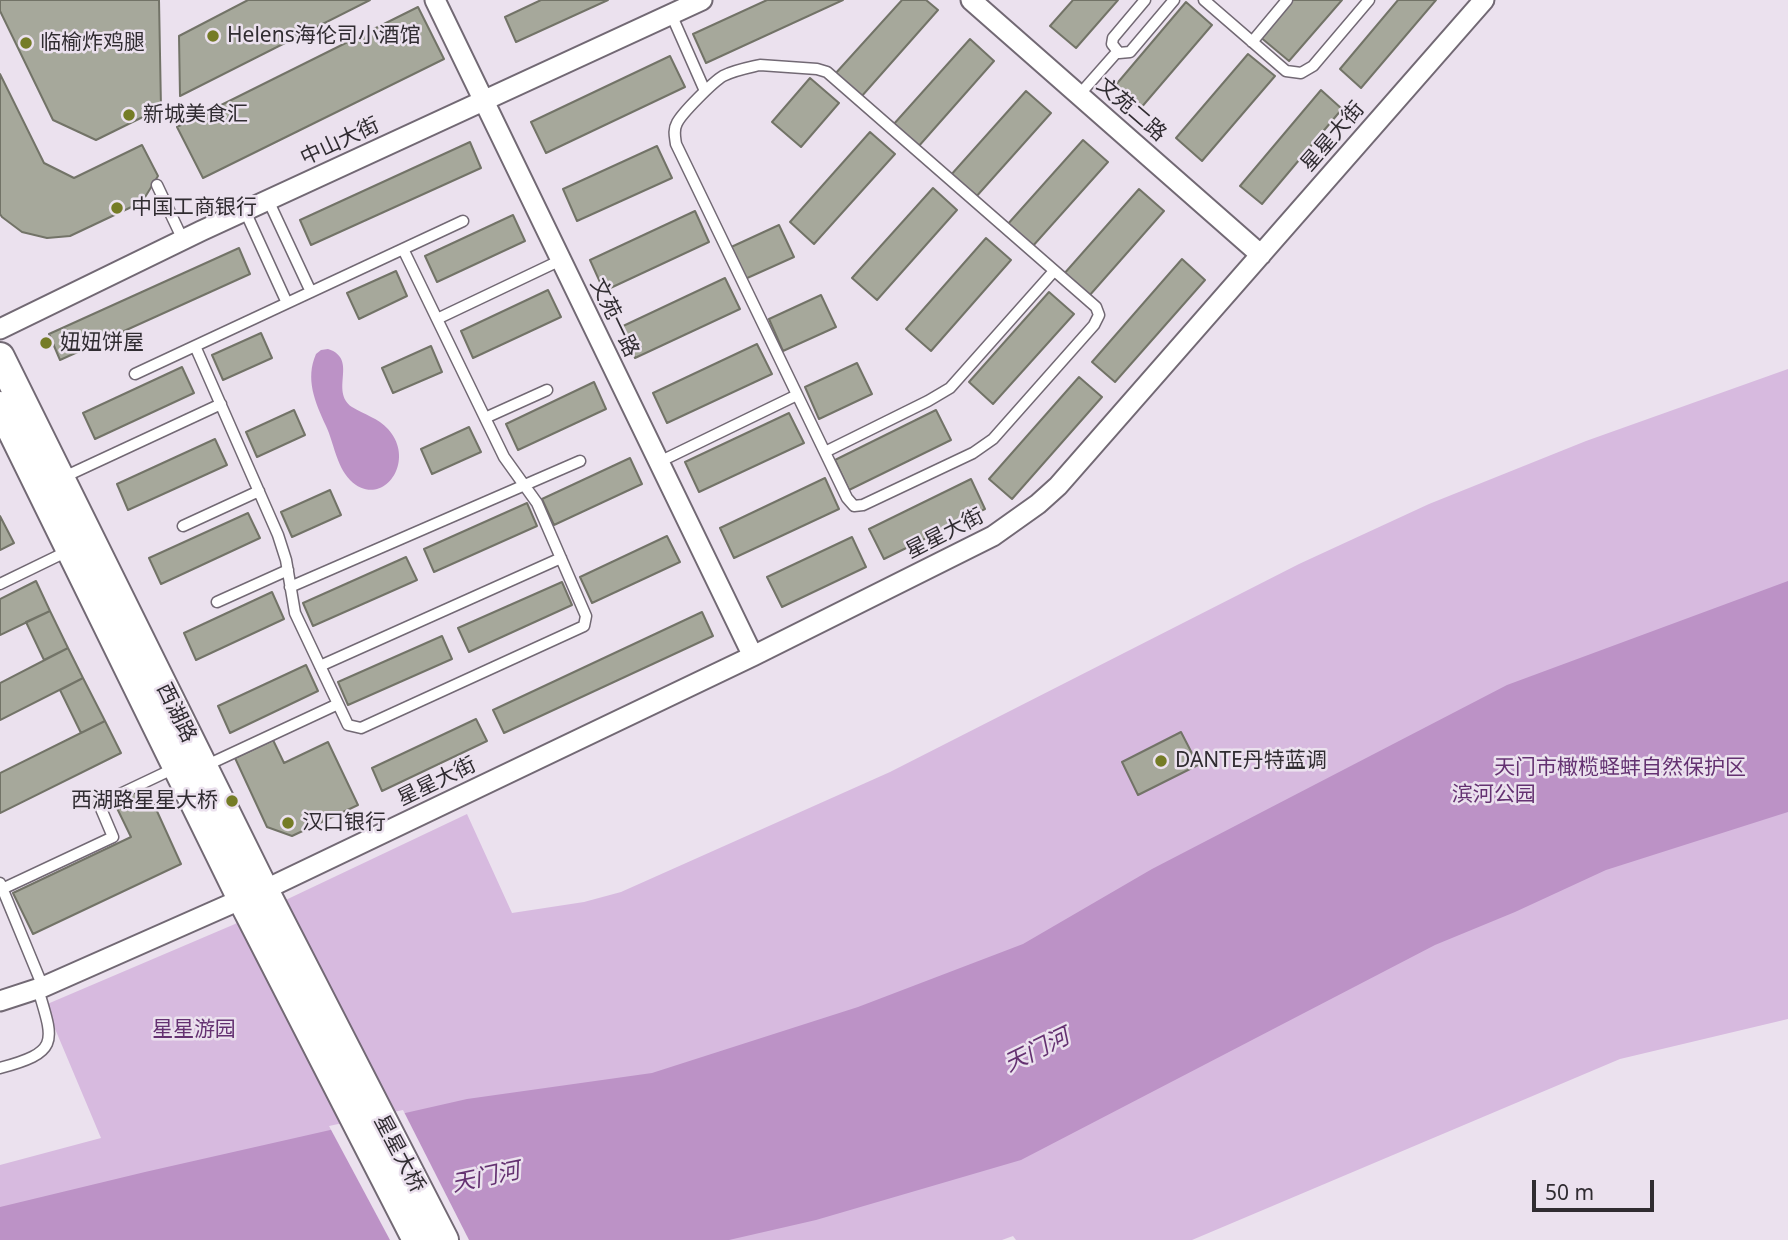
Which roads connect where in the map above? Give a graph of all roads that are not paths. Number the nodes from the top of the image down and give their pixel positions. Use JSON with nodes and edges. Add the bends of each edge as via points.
{"nodes":[{"id":1,"x":435,"y":0,"type":"edge"},
{"id":2,"x":702,"y":0,"type":"edge"},
{"id":3,"x":971,"y":0,"type":"edge"},
{"id":4,"x":1145,"y":0,"type":"edge"},
{"id":5,"x":1174,"y":0,"type":"edge"},
{"id":6,"x":1204,"y":0,"type":"edge"},
{"id":7,"x":1287,"y":0,"type":"edge"},
{"id":8,"x":1369,"y":0,"type":"edge"},
{"id":9,"x":1484,"y":0,"type":"edge"},
{"id":10,"x":671,"y":14,"type":"junction"},
{"id":11,"x":1252,"y":41,"type":"junction"},
{"id":12,"x":1117,"y":51,"type":"junction"},
{"id":13,"x":705,"y":91,"type":"junction"},
{"id":14,"x":1079,"y":95,"type":"junction"},
{"id":15,"x":483,"y":101,"type":"junction"},
{"id":16,"x":157,"y":185,"type":"dead end"},
{"id":17,"x":268,"y":200,"type":"junction"},
{"id":18,"x":245,"y":211,"type":"junction"},
{"id":19,"x":463,"y":221,"type":"dead end"},
{"id":20,"x":183,"y":240,"type":"junction"},
{"id":21,"x":404,"y":249,"type":"junction"},
{"id":22,"x":1261,"y":255,"type":"junction"},
{"id":23,"x":561,"y":260,"type":"junction"},
{"id":24,"x":1054,"y":271,"type":"junction"},
{"id":25,"x":311,"y":292,"type":"junction"},
{"id":26,"x":287,"y":303,"type":"junction"},
{"id":27,"x":437,"y":320,"type":"junction"},
{"id":28,"x":0,"y":329,"type":"edge"},
{"id":29,"x":195,"y":346,"type":"junction"},
{"id":30,"x":0,"y":357,"type":"edge"},
{"id":31,"x":135,"y":374,"type":"dead end"},
{"id":32,"x":547,"y":390,"type":"dead end"},
{"id":33,"x":797,"y":395,"type":"junction"},
{"id":34,"x":221,"y":404,"type":"junction"},
{"id":35,"x":0,"y":406,"type":"edge"},
{"id":36,"x":485,"y":418,"type":"junction"},
{"id":37,"x":825,"y":452,"type":"junction"},
{"id":38,"x":580,"y":461,"type":"dead end"},
{"id":39,"x":659,"y":462,"type":"junction"},
{"id":40,"x":60,"y":479,"type":"junction"},
{"id":41,"x":523,"y":484,"type":"junction"},
{"id":42,"x":259,"y":491,"type":"junction"},
{"id":43,"x":183,"y":526,"type":"dead end"},
{"id":44,"x":70,"y":550,"type":"junction"},
{"id":45,"x":561,"y":558,"type":"junction"},
{"id":46,"x":288,"y":570,"type":"junction"},
{"id":47,"x":0,"y":584,"type":"edge"},
{"id":48,"x":290,"y":587,"type":"junction"},
{"id":49,"x":217,"y":602,"type":"dead end"},
{"id":50,"x":753,"y":656,"type":"junction"},
{"id":51,"x":320,"y":666,"type":"junction"},
{"id":52,"x":338,"y":704,"type":"junction"},
{"id":53,"x":190,"y":767,"type":"junction"},
{"id":54,"x":1,"y":886,"type":"edge"},
{"id":55,"x":253,"y":895,"type":"junction"},
{"id":56,"x":41,"y":988,"type":"junction"},
{"id":57,"x":1,"y":999,"type":"edge"},
{"id":58,"x":0,"y":1068,"type":"edge"},
{"id":59,"x":344,"y":1072,"type":"junction"},
{"id":60,"x":417,"y":1240,"type":"edge"},
{"id":61,"x":444,"y":1240,"type":"edge"}],
"edges":[{"from":1,"to":15,"type":"street","name":"文苑一路"},
{"from":2,"to":10,"type":"street","name":"中山大街"},
{"from":3,"to":14,"type":"street","name":"文苑二路"},
{"from":4,"to":12,"type":"lane","via":[[1113,38]]},
{"from":5,"to":12,"type":"lane","via":[[1130,52]]},
{"from":6,"to":11,"type":"lane"},
{"from":7,"to":11,"type":"lane"},
{"from":8,"to":11,"type":"lane","via":[[1313,66],[1301,73],[1286,71]]},
{"from":9,"to":22,"type":"street","name":"星星大街"},
{"from":10,"to":13,"type":"lane"},
{"from":10,"to":15,"type":"street","name":"中山大街"},
{"from":12,"to":14,"type":"lane"},
{"from":13,"to":24,"type":"lane","via":[[740,69],[760,65],[827,72]]},
{"from":13,"to":33,"type":"lane","via":[[677,122],[676,144]]},
{"from":14,"to":22,"type":"street","name":"文苑二路"},
{"from":15,"to":17,"type":"street","name":"中山大街"},
{"from":15,"to":23,"type":"street","name":"文苑一路"},
{"from":16,"to":20,"type":"lane"},
{"from":17,"to":18,"type":"street","name":"中山大街"},
{"from":17,"to":25,"type":"lane"},
{"from":18,"to":20,"type":"street","name":"中山大街"},
{"from":18,"to":26,"type":"lane"},
{"from":19,"to":21,"type":"lane"},
{"from":20,"to":28,"type":"street","name":"中山大街"},
{"from":21,"to":25,"type":"lane"},
{"from":21,"to":27,"type":"lane"},
{"from":22,"to":50,"type":"street","name":"星星大街","via":[[1038,504],[993,536]]},
{"from":23,"to":27,"type":"lane"},
{"from":23,"to":39,"type":"street","name":"文苑一路"},
{"from":24,"to":37,"type":"lane","via":[[950,388]]},
{"from":24,"to":37,"type":"lane","via":[[1096,307],[1099,315],[993,439],[973,453],[854,506]]},
{"from":25,"to":26,"type":"lane"},
{"from":26,"to":29,"type":"lane"},
{"from":27,"to":36,"type":"lane"},
{"from":29,"to":31,"type":"lane"},
{"from":29,"to":34,"type":"lane"},
{"from":30,"to":40,"type":"main road","name":"西湖路"},
{"from":32,"to":36,"type":"lane"},
{"from":33,"to":37,"type":"lane"},
{"from":33,"to":39,"type":"lane"},
{"from":34,"to":40,"type":"lane"},
{"from":34,"to":42,"type":"lane"},
{"from":35,"to":44,"type":"main road","name":"西湖路"},
{"from":36,"to":41,"type":"lane"},
{"from":38,"to":41,"type":"lane"},
{"from":39,"to":50,"type":"street","name":"文苑一路"},
{"from":40,"to":53,"type":"main road","name":"西湖路"},
{"from":41,"to":45,"type":"lane","via":[[537,503]]},
{"from":41,"to":48,"type":"lane"},
{"from":42,"to":43,"type":"lane"},
{"from":42,"to":46,"type":"lane"},
{"from":44,"to":47,"type":"lane"},
{"from":44,"to":53,"type":"main road","name":"西湖路"},
{"from":45,"to":51,"type":"lane"},
{"from":45,"to":52,"type":"lane","via":[[586,616],[584,626],[362,728],[348,726]]},
{"from":46,"to":48,"type":"lane"},
{"from":46,"to":49,"type":"lane"},
{"from":48,"to":51,"type":"lane","via":[[295,613]]},
{"from":50,"to":55,"type":"street","name":"星星大街"},
{"from":51,"to":52,"type":"lane"},
{"from":52,"to":53,"type":"lane"},
{"from":53,"to":54,"type":"lane","via":[[99,804],[113,837]]},
{"from":53,"to":55,"type":"main road","name":"西湖路"},
{"from":54,"to":56,"type":"lane"},
{"from":55,"to":56,"type":"street","name":"星星大街"},
{"from":55,"to":59,"type":"main road","name":"西湖路"},
{"from":56,"to":57,"type":"street","name":"星星大街"},
{"from":56,"to":58,"type":"lane","via":[[49,1042],[34,1057]]},
{"from":59,"to":60,"type":"main road","name":"星星大桥"},
{"from":59,"to":61,"type":"main road","name":"星星大桥"}]}
